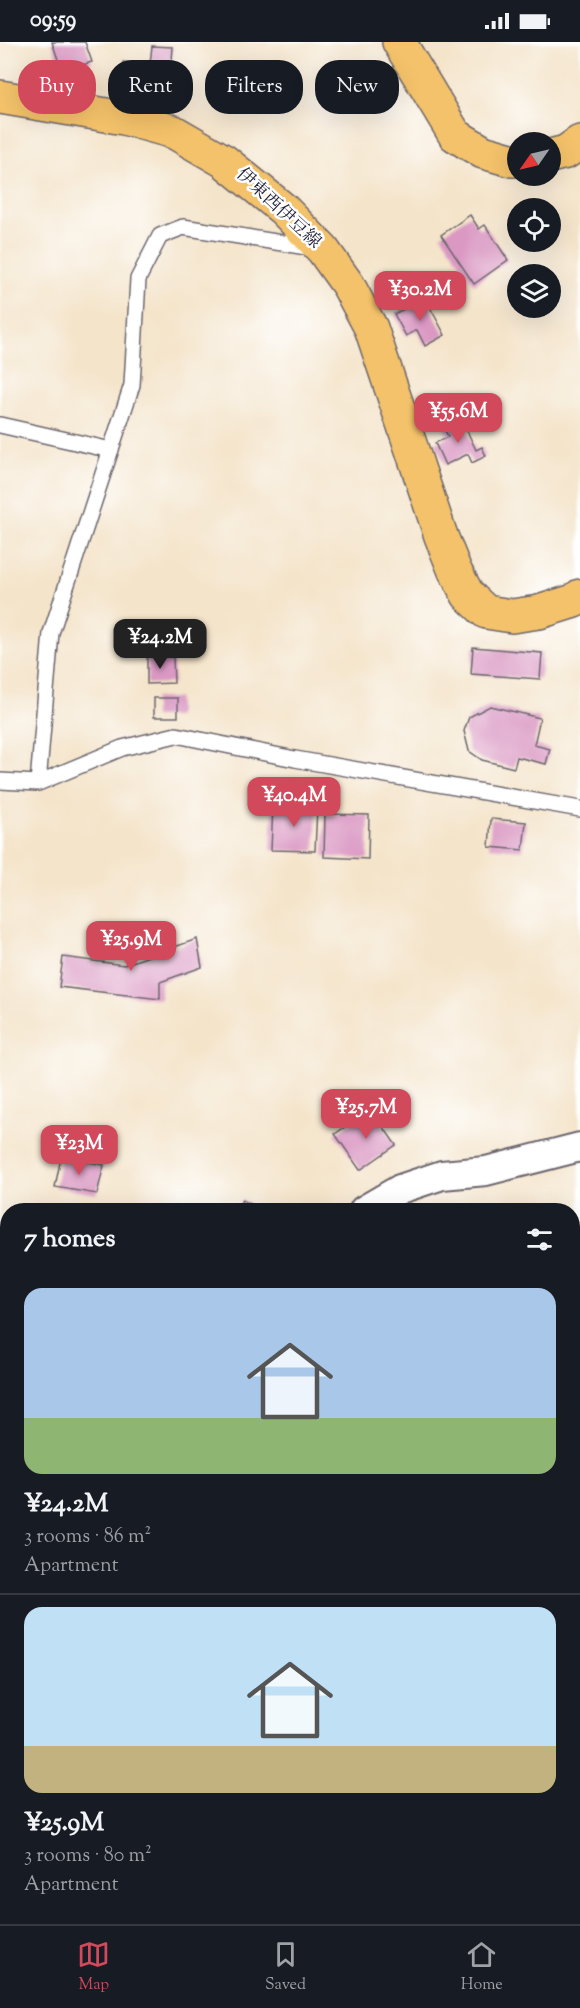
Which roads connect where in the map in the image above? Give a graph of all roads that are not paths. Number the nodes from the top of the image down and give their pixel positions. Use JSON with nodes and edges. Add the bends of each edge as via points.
{"nodes":[{"id":1,"x":399,"y":42,"type":"edge"},
{"id":2,"x":0,"y":97,"type":"edge"},
{"id":3,"x":580,"y":142,"type":"edge"},
{"id":4,"x":561,"y":154,"type":"edge"},
{"id":5,"x":507,"y":159,"type":"edge"},
{"id":6,"x":323,"y":250,"type":"junction"},
{"id":7,"x":0,"y":425,"type":"edge"},
{"id":8,"x":111,"y":450,"type":"junction"},
{"id":9,"x":580,"y":596,"type":"edge"},
{"id":10,"x":0,"y":781,"type":"edge"},
{"id":11,"x":38,"y":783,"type":"junction"},
{"id":12,"x":580,"y":809,"type":"edge"},
{"id":13,"x":580,"y":1147,"type":"edge"},
{"id":14,"x":376,"y":1203,"type":"edge"}],
"edges":[{"from":1,"to":5,"type":"main road","via":[[455,135],[483,152]]},
{"from":2,"to":6,"type":"main road","name":"伊東西伊豆線","via":[[124,118],[174,132],[225,161],[283,208]]},
{"from":3,"to":4,"type":"main road"},
{"from":6,"to":8,"type":"lane","via":[[183,227],[160,236],[138,279],[132,385]]},
{"from":6,"to":9,"type":"main road","name":"伊東西伊豆線","via":[[371,328],[441,536],[468,595],[486,612],[512,616],[539,612]]},
{"from":7,"to":8,"type":"lane"},
{"from":8,"to":11,"type":"lane","via":[[51,633]]},
{"from":10,"to":11,"type":"lane"},
{"from":11,"to":12,"type":"lane","via":[[122,748],[176,735]]},
{"from":13,"to":14,"type":"street","via":[[486,1171],[442,1175],[400,1189]]}]}
